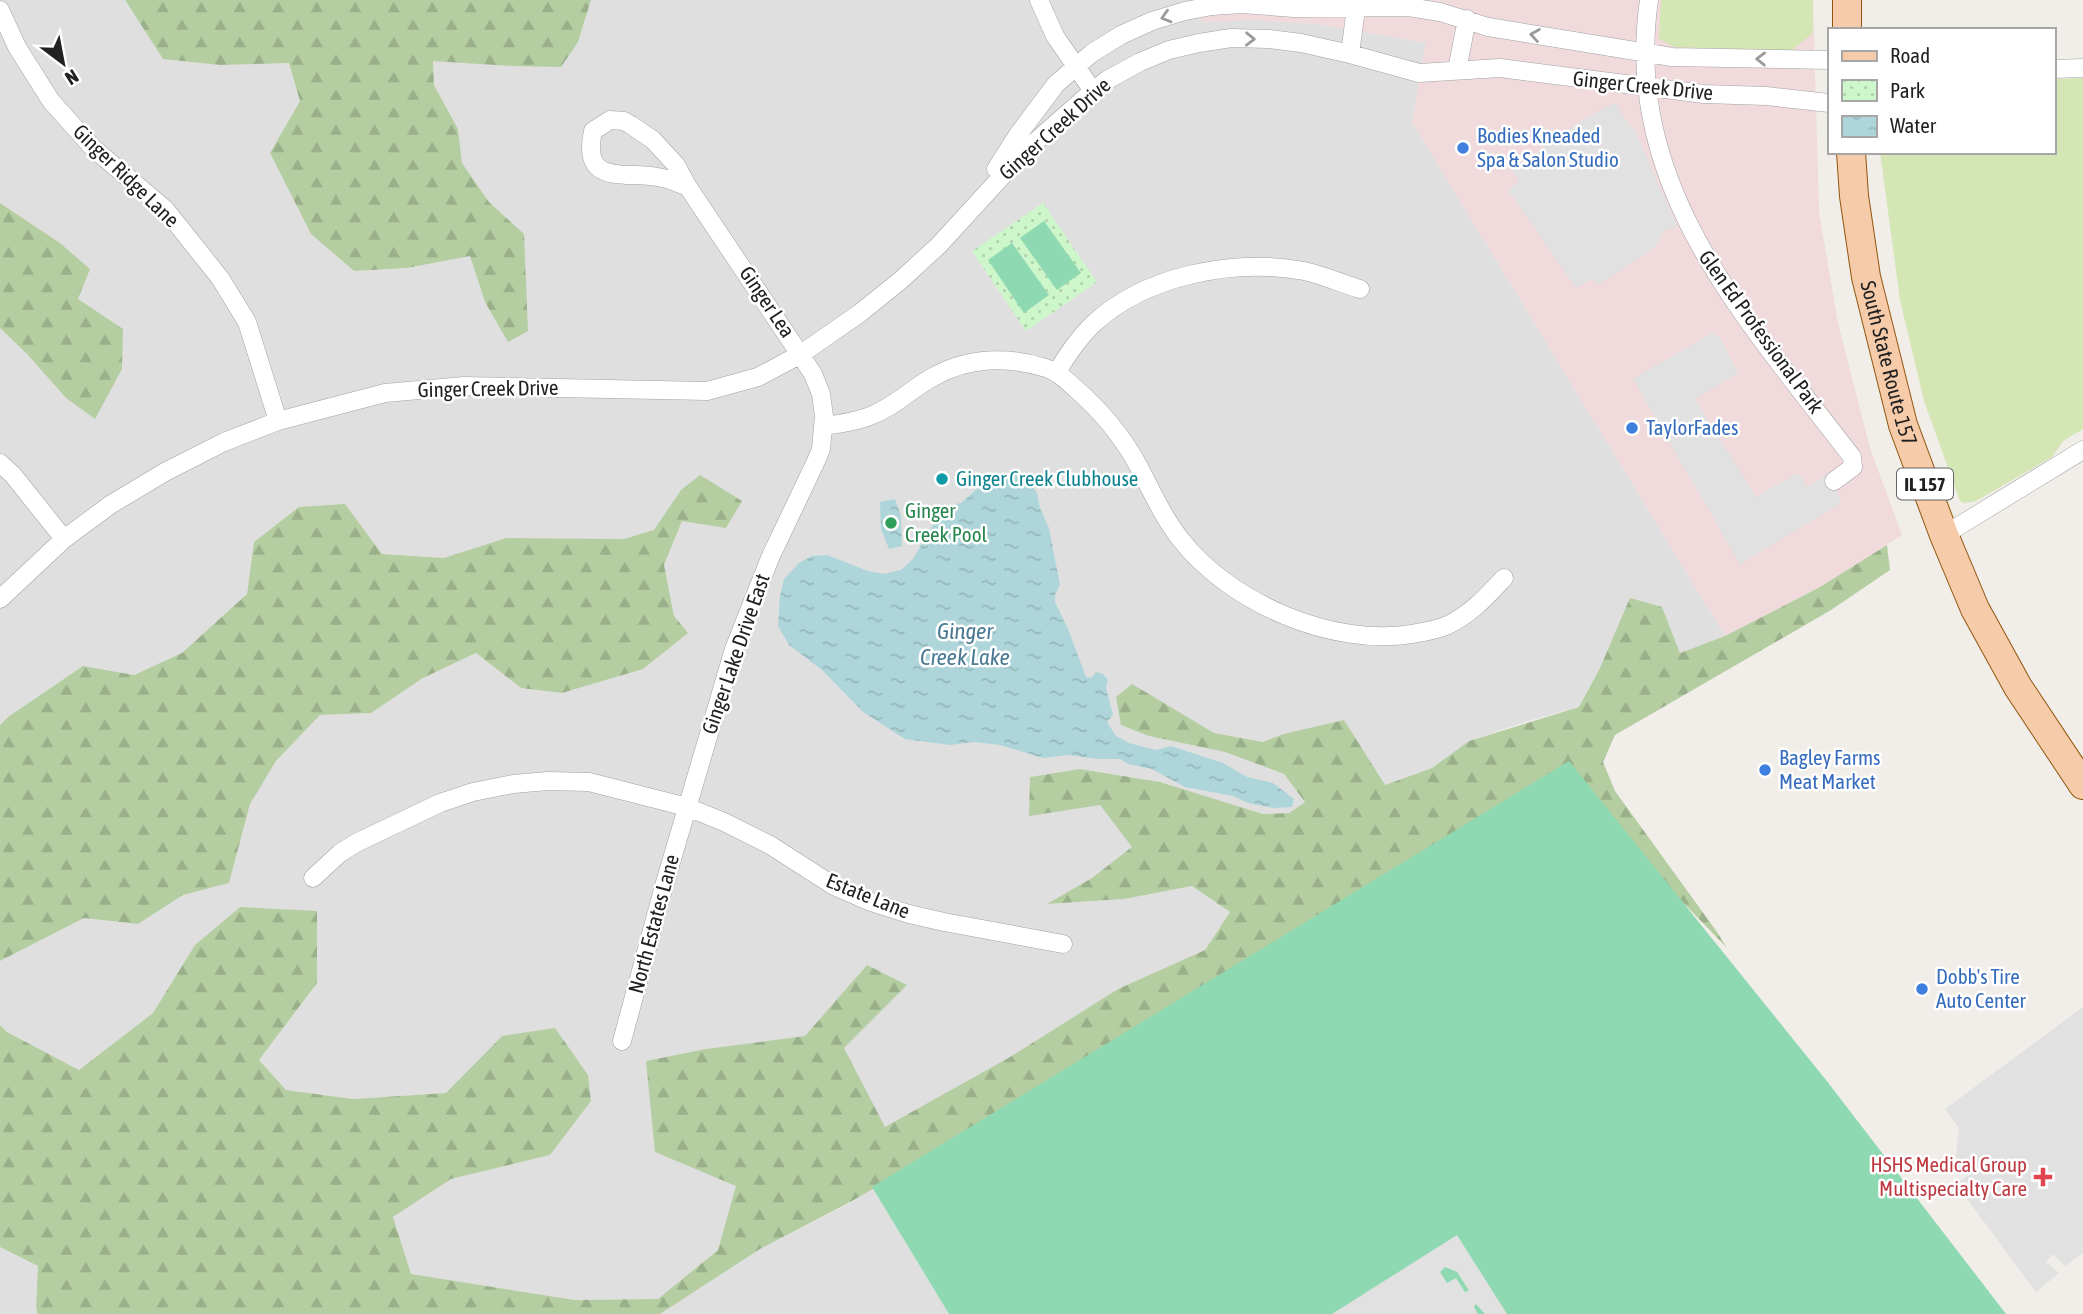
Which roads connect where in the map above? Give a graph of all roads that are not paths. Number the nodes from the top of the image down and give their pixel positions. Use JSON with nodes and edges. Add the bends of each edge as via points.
{"nodes":[{"id":1,"x":1039,"y":0,"type":"edge"},
{"id":2,"x":1648,"y":0,"type":"edge"},
{"id":3,"x":1847,"y":0,"type":"edge"},
{"id":4,"x":1356,"y":8,"type":"junction"},
{"id":5,"x":0,"y":10,"type":"edge"},
{"id":6,"x":1467,"y":19,"type":"junction"},
{"id":7,"x":1847,"y":28,"type":"edge"},
{"id":8,"x":1350,"y":54,"type":"junction"},
{"id":9,"x":1645,"y":54,"type":"junction"},
{"id":10,"x":1828,"y":60,"type":"edge"},
{"id":11,"x":1076,"y":66,"type":"junction"},
{"id":12,"x":2083,"y":68,"type":"edge"},
{"id":13,"x":2055,"y":69,"type":"edge"},
{"id":14,"x":1457,"y":70,"type":"junction"},
{"id":15,"x":1647,"y":88,"type":"junction"},
{"id":16,"x":1093,"y":90,"type":"junction"},
{"id":17,"x":1828,"y":103,"type":"edge"},
{"id":18,"x":1851,"y":154,"type":"edge"},
{"id":19,"x":688,"y":187,"type":"junction"},
{"id":20,"x":973,"y":208,"type":"junction"},
{"id":21,"x":1360,"y":289,"type":"dead end"},
{"id":22,"x":802,"y":354,"type":"junction"},
{"id":23,"x":1057,"y":372,"type":"junction"},
{"id":24,"x":278,"y":421,"type":"junction"},
{"id":25,"x":824,"y":426,"type":"junction"},
{"id":26,"x":2083,"y":450,"type":"edge"},
{"id":27,"x":0,"y":463,"type":"edge"},
{"id":28,"x":1834,"y":481,"type":"dead end"},
{"id":29,"x":1944,"y":536,"type":"junction"},
{"id":30,"x":64,"y":539,"type":"junction"},
{"id":31,"x":1504,"y":578,"type":"dead end"},
{"id":32,"x":0,"y":600,"type":"edge"},
{"id":33,"x":2083,"y":785,"type":"edge"},
{"id":34,"x":687,"y":807,"type":"junction"},
{"id":35,"x":313,"y":878,"type":"dead end"},
{"id":36,"x":1063,"y":944,"type":"dead end"},
{"id":37,"x":622,"y":1041,"type":"dead end"}],
"edges":[{"from":1,"to":11,"type":"street","via":[[1055,36]]},
{"from":2,"to":9,"type":"street"},
{"from":3,"to":7,"type":"main road"},
{"from":4,"to":6,"type":"street","name":"Ginger Creek Drive","via":[[1409,7]]},
{"from":4,"to":8,"type":"street"},
{"from":4,"to":11,"type":"street","name":"Ginger Creek Drive","one_way":true,"via":[[1242,4],[1185,11],[1121,35]]},
{"from":5,"to":24,"type":"street","name":"Ginger Ridge Lane","via":[[51,101],[93,148],[165,209],[220,278],[247,322]]},
{"from":9,"to":6,"type":"street","name":"Ginger Creek Drive","one_way":true,"via":[[1488,27]]},
{"from":6,"to":14,"type":"street"},
{"from":8,"to":14,"type":"street","name":"Ginger Creek Drive","via":[[1419,73]]},
{"from":16,"to":8,"type":"street","name":"Ginger Creek Drive","one_way":true,"via":[[1169,50],[1231,38],[1301,43]]},
{"from":10,"to":9,"type":"street","name":"Ginger Creek Drive","one_way":true},
{"from":9,"to":15,"type":"street"},
{"from":11,"to":16,"type":"street"},
{"from":11,"to":20,"type":"street","name":"Ginger Creek Drive","via":[[1029,120]]},
{"from":12,"to":13,"type":"street"},
{"from":14,"to":15,"type":"street","name":"Ginger Creek Drive","via":[[1500,68]]},
{"from":15,"to":17,"type":"street","name":"Ginger Creek Drive"},
{"from":15,"to":28,"type":"street","name":"Glen Ed Professional Park","via":[[1661,160],[1704,256],[1852,457],[1853,467]]},
{"from":16,"to":20,"type":"street","name":"Ginger Creek Drive","via":[[1026,150]]},
{"from":18,"to":29,"type":"main road","name":"South State Route 157","number":"IL 157","via":[[1866,277],[1883,349],[1903,425]]},
{"from":19,"to":19,"type":"street","name":"Ginger Lea","via":[[658,177],[625,176],[599,168],[590,147],[593,131],[610,120],[631,125],[676,164]]},
{"from":19,"to":22,"type":"street","name":"Ginger Lea"},
{"from":20,"to":22,"type":"street","name":"Ginger Creek Drive","via":[[901,280]]},
{"from":21,"to":23,"type":"street","via":[[1276,267],[1212,270],[1182,277],[1114,308],[1093,325]]},
{"from":22,"to":24,"type":"street","name":"Ginger Creek Drive","via":[[758,377],[707,391],[464,386],[385,393]]},
{"from":22,"to":25,"type":"street","name":"Ginger Lea","via":[[821,394]]},
{"from":23,"to":25,"type":"street","via":[[1021,361],[977,361],[932,377],[871,416]]},
{"from":23,"to":31,"type":"street","via":[[1114,428],[1165,517],[1208,568],[1302,623],[1369,636],[1400,636],[1446,626],[1476,608]]},
{"from":24,"to":30,"type":"street","name":"Ginger Creek Drive","via":[[165,472]]},
{"from":25,"to":34,"type":"street","name":"Ginger Lake Drive East","via":[[817,459],[744,620]]},
{"from":26,"to":29,"type":"street"},
{"from":27,"to":30,"type":"street"},
{"from":29,"to":33,"type":"main road","name":"South State Route 157","number":"IL 157","via":[[1975,608],[2018,687]]},
{"from":30,"to":32,"type":"street","name":"Ginger Creek Drive"},
{"from":34,"to":35,"type":"street","name":"Estate Lane","via":[[589,782],[513,784],[473,792],[409,816],[340,853]]},
{"from":34,"to":36,"type":"street","name":"Estate Lane","via":[[770,845],[834,886],[871,902],[944,922]]},
{"from":34,"to":37,"type":"street","name":"North Estates Lane"}]}
